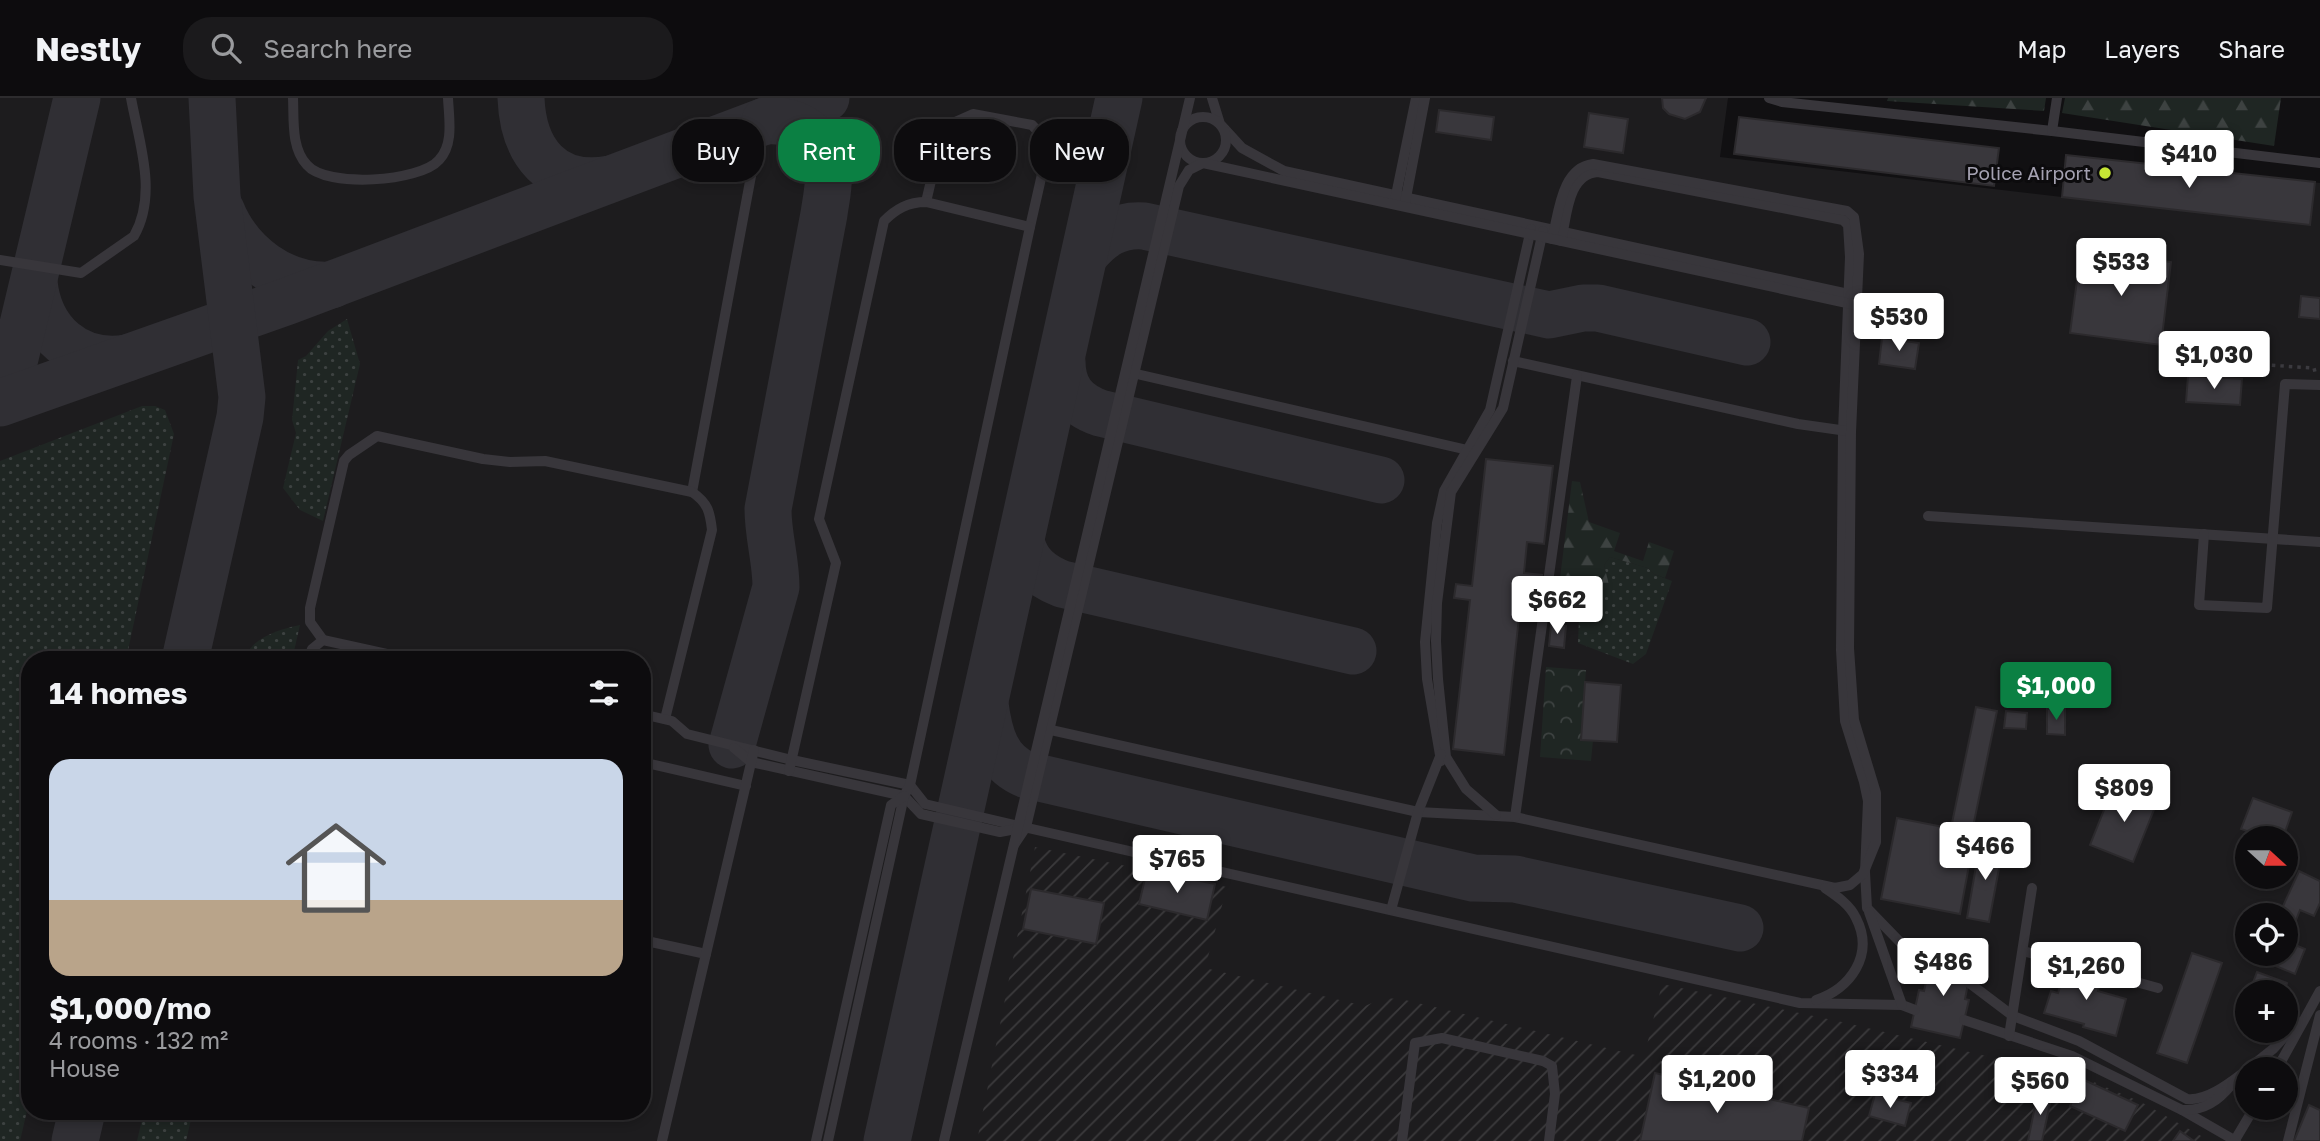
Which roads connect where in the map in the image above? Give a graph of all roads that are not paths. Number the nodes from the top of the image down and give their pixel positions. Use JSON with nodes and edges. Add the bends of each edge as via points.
{"nodes":[{"id":1,"x":131,"y":98,"type":"edge"},
{"id":2,"x":293,"y":98,"type":"edge"},
{"id":3,"x":448,"y":98,"type":"edge"},
{"id":4,"x":1190,"y":98,"type":"edge"},
{"id":5,"x":1212,"y":98,"type":"edge"},
{"id":6,"x":1416,"y":98,"type":"edge"},
{"id":7,"x":1425,"y":98,"type":"edge"},
{"id":8,"x":1769,"y":98,"type":"edge"},
{"id":9,"x":2057,"y":98,"type":"edge"},
{"id":10,"x":1220,"y":124,"type":"junction"},
{"id":11,"x":2052,"y":131,"type":"junction"},
{"id":12,"x":1181,"y":132,"type":"junction"},
{"id":13,"x":1203,"y":163,"type":"junction"},
{"id":14,"x":2320,"y":163,"type":"edge"},
{"id":15,"x":750,"y":182,"type":"edge"},
{"id":16,"x":1400,"y":201,"type":"junction"},
{"id":17,"x":926,"y":202,"type":"junction"},
{"id":18,"x":1030,"y":228,"type":"junction"},
{"id":19,"x":1531,"y":229,"type":"junction"},
{"id":20,"x":1553,"y":234,"type":"junction"},
{"id":21,"x":0,"y":260,"type":"edge"},
{"id":22,"x":1852,"y":299,"type":"junction"},
{"id":23,"x":1513,"y":361,"type":"junction"},
{"id":24,"x":1130,"y":372,"type":"junction"},
{"id":25,"x":1577,"y":376,"type":"junction"},
{"id":26,"x":2318,"y":385,"type":"edge"},
{"id":27,"x":1847,"y":431,"type":"junction"},
{"id":28,"x":1471,"y":451,"type":"junction"},
{"id":29,"x":692,"y":492,"type":"junction"},
{"id":30,"x":1928,"y":516,"type":"dead end"},
{"id":31,"x":2204,"y":534,"type":"junction"},
{"id":32,"x":2273,"y":539,"type":"junction"},
{"id":33,"x":2320,"y":542,"type":"edge"},
{"id":34,"x":323,"y":640,"type":"junction"},
{"id":35,"x":311,"y":651,"type":"edge"},
{"id":36,"x":373,"y":651,"type":"edge"},
{"id":37,"x":651,"y":716,"type":"edge"},
{"id":38,"x":665,"y":719,"type":"junction"},
{"id":39,"x":1046,"y":729,"type":"junction"},
{"id":40,"x":1444,"y":737,"type":"junction"},
{"id":41,"x":732,"y":745,"type":"junction"},
{"id":42,"x":754,"y":750,"type":"junction"},
{"id":43,"x":1440,"y":760,"type":"junction"},
{"id":44,"x":751,"y":762,"type":"junction"},
{"id":45,"x":651,"y":764,"type":"edge"},
{"id":46,"x":790,"y":766,"type":"junction"},
{"id":47,"x":910,"y":785,"type":"junction"},
{"id":48,"x":746,"y":786,"type":"junction"},
{"id":49,"x":1466,"y":789,"type":"junction"},
{"id":50,"x":904,"y":796,"type":"junction"},
{"id":51,"x":1418,"y":812,"type":"junction"},
{"id":52,"x":1496,"y":815,"type":"junction"},
{"id":53,"x":1515,"y":817,"type":"junction"},
{"id":54,"x":1021,"y":827,"type":"junction"},
{"id":55,"x":1866,"y":872,"type":"junction"},
{"id":56,"x":1822,"y":886,"type":"junction"},
{"id":57,"x":2032,"y":888,"type":"dead end"},
{"id":58,"x":1867,"y":908,"type":"junction"},
{"id":59,"x":1391,"y":910,"type":"junction"},
{"id":60,"x":651,"y":942,"type":"edge"},
{"id":61,"x":1861,"y":949,"type":"junction"},
{"id":62,"x":2023,"y":951,"type":"junction"},
{"id":63,"x":706,"y":954,"type":"junction"},
{"id":64,"x":1929,"y":972,"type":"dead end"},
{"id":65,"x":1968,"y":982,"type":"dead end"},
{"id":66,"x":2158,"y":988,"type":"dead end"},
{"id":67,"x":2320,"y":991,"type":"edge"},
{"id":68,"x":1800,"y":1003,"type":"junction"},
{"id":69,"x":1902,"y":1005,"type":"junction"},
{"id":70,"x":1915,"y":1010,"type":"dead end"},
{"id":71,"x":2308,"y":1011,"type":"junction"},
{"id":72,"x":2320,"y":1015,"type":"edge"},
{"id":73,"x":2013,"y":1016,"type":"junction"},
{"id":74,"x":1965,"y":1020,"type":"dead end"},
{"id":75,"x":2009,"y":1036,"type":"junction"},
{"id":76,"x":2263,"y":1057,"type":"edge"},
{"id":77,"x":2283,"y":1057,"type":"edge"},
{"id":78,"x":2235,"y":1080,"type":"edge"},
{"id":79,"x":2235,"y":1080,"type":"edge"},
{"id":80,"x":2182,"y":1110,"type":"junction"},
{"id":81,"x":2248,"y":1120,"type":"edge"},
{"id":82,"x":662,"y":1141,"type":"edge"},
{"id":83,"x":816,"y":1141,"type":"edge"},
{"id":84,"x":828,"y":1141,"type":"edge"},
{"id":85,"x":944,"y":1141,"type":"edge"},
{"id":86,"x":1402,"y":1141,"type":"edge"},
{"id":87,"x":1549,"y":1141,"type":"edge"},
{"id":88,"x":2236,"y":1141,"type":"edge"},
{"id":89,"x":2288,"y":1141,"type":"edge"}],
"edges":[{"from":1,"to":21,"type":"lane","via":[[146,188],[134,236],[81,274]]},
{"from":2,"to":3,"type":"lane","via":[[301,157],[315,172],[341,179],[405,176],[432,167],[449,141]]},
{"from":4,"to":12,"type":"lane"},
{"from":5,"to":10,"type":"lane"},
{"from":6,"to":16,"type":"lane"},
{"from":7,"to":16,"type":"lane"},
{"from":8,"to":11,"type":"lane"},
{"from":9,"to":11,"type":"lane"},
{"from":10,"to":12,"type":"lane","via":[[1198,117]]},
{"from":10,"to":13,"type":"lane","via":[[1225,147],[1216,159]]},
{"from":10,"to":16,"type":"lane","via":[[1242,148],[1272,167]]},
{"from":11,"to":14,"type":"lane"},
{"from":12,"to":13,"type":"lane","via":[[1184,153]]},
{"from":12,"to":24,"type":"lane"},
{"from":13,"to":16,"type":"lane"},
{"from":13,"to":24,"type":"lane","via":[[1189,170],[1179,186]]},
{"from":15,"to":29,"type":"lane"},
{"from":16,"to":19,"type":"lane"},
{"from":17,"to":18,"type":"lane"},
{"from":17,"to":18,"type":"lane","via":[[942,134],[955,122],[973,114],[1032,125],[1044,138],[1047,152]]},
{"from":17,"to":46,"type":"lane","via":[[894,211],[880,233],[819,519],[836,563]]},
{"from":18,"to":47,"type":"lane"},
{"from":19,"to":20,"type":"lane"},
{"from":19,"to":28,"type":"lane","via":[[1490,410]]},
{"from":20,"to":22,"type":"lane"},
{"from":20,"to":22,"type":"lane","via":[[1577,181],[1598,172],[1843,220],[1850,235]]},
{"from":20,"to":23,"type":"lane"},
{"from":22,"to":27,"type":"lane"},
{"from":23,"to":25,"type":"lane"},
{"from":23,"to":28,"type":"lane","via":[[1503,408]]},
{"from":24,"to":28,"type":"lane"},
{"from":24,"to":39,"type":"lane"},
{"from":25,"to":27,"type":"lane"},
{"from":25,"to":53,"type":"lane"},
{"from":26,"to":32,"type":"lane","via":[[2285,384]]},
{"from":27,"to":55,"type":"lane","via":[[1841,650],[1845,721],[1868,801]]},
{"from":28,"to":40,"type":"lane","via":[[1451,492],[1438,590],[1436,641]]},
{"from":28,"to":43,"type":"lane","via":[[1444,491],[1428,606],[1427,679]]},
{"from":29,"to":34,"type":"lane","via":[[545,461],[483,459],[377,436],[344,461],[310,608],[310,622]]},
{"from":29,"to":38,"type":"lane","via":[[705,501],[712,530]]},
{"from":30,"to":31,"type":"lane"},
{"from":31,"to":32,"type":"lane"},
{"from":31,"to":32,"type":"lane","via":[[2199,605],[2267,608]]},
{"from":32,"to":33,"type":"lane"},
{"from":34,"to":35,"type":"lane"},
{"from":34,"to":36,"type":"lane"},
{"from":37,"to":38,"type":"lane"},
{"from":38,"to":41,"type":"lane","via":[[687,734]]},
{"from":39,"to":51,"type":"lane"},
{"from":39,"to":54,"type":"lane"},
{"from":40,"to":43,"type":"lane"},
{"from":40,"to":49,"type":"lane","via":[[1446,757]]},
{"from":41,"to":42,"type":"lane"},
{"from":41,"to":44,"type":"lane"},
{"from":42,"to":44,"type":"lane"},
{"from":42,"to":46,"type":"lane"},
{"from":43,"to":49,"type":"lane"},
{"from":43,"to":51,"type":"lane"},
{"from":44,"to":46,"type":"lane"},
{"from":44,"to":48,"type":"lane"},
{"from":45,"to":48,"type":"lane"},
{"from":46,"to":47,"type":"lane"},
{"from":46,"to":50,"type":"lane"},
{"from":47,"to":50,"type":"lane"},
{"from":47,"to":54,"type":"lane","via":[[925,804]]},
{"from":48,"to":63,"type":"lane"},
{"from":49,"to":52,"type":"lane"},
{"from":50,"to":54,"type":"lane","via":[[922,814],[1000,832]]},
{"from":50,"to":83,"type":"lane","via":[[891,805]]},
{"from":50,"to":84,"type":"lane"},
{"from":51,"to":52,"type":"lane"},
{"from":51,"to":59,"type":"lane"},
{"from":52,"to":53,"type":"lane"},
{"from":53,"to":56,"type":"lane"},
{"from":54,"to":59,"type":"lane"},
{"from":54,"to":85,"type":"lane"},
{"from":55,"to":56,"type":"lane","via":[[1847,887]]},
{"from":55,"to":58,"type":"lane"},
{"from":56,"to":61,"type":"lane","via":[[1853,914]]},
{"from":57,"to":62,"type":"lane"},
{"from":58,"to":61,"type":"lane"},
{"from":58,"to":64,"type":"lane"},
{"from":58,"to":69,"type":"lane"},
{"from":59,"to":68,"type":"lane"},
{"from":60,"to":63,"type":"lane"},
{"from":61,"to":68,"type":"lane","via":[[1854,973],[1838,991]]},
{"from":62,"to":66,"type":"lane"},
{"from":62,"to":73,"type":"lane"},
{"from":63,"to":82,"type":"lane"},
{"from":65,"to":73,"type":"lane"},
{"from":67,"to":71,"type":"lane"},
{"from":68,"to":69,"type":"lane"},
{"from":69,"to":70,"type":"lane"},
{"from":71,"to":76,"type":"lane"},
{"from":71,"to":77,"type":"lane"},
{"from":72,"to":89,"type":"lane"},
{"from":73,"to":75,"type":"lane"},
{"from":73,"to":78,"type":"lane","via":[[2079,1041],[2187,1099],[2203,1097]]},
{"from":74,"to":75,"type":"lane"},
{"from":75,"to":80,"type":"lane","via":[[2072,1056]]},
{"from":79,"to":80,"type":"lane","via":[[2202,1109]]},
{"from":80,"to":88,"type":"lane"},
{"from":81,"to":88,"type":"lane"},
{"from":86,"to":87,"type":"lane","via":[[1415,1043],[1441,1038],[1544,1060],[1552,1066],[1555,1094]]}]}
